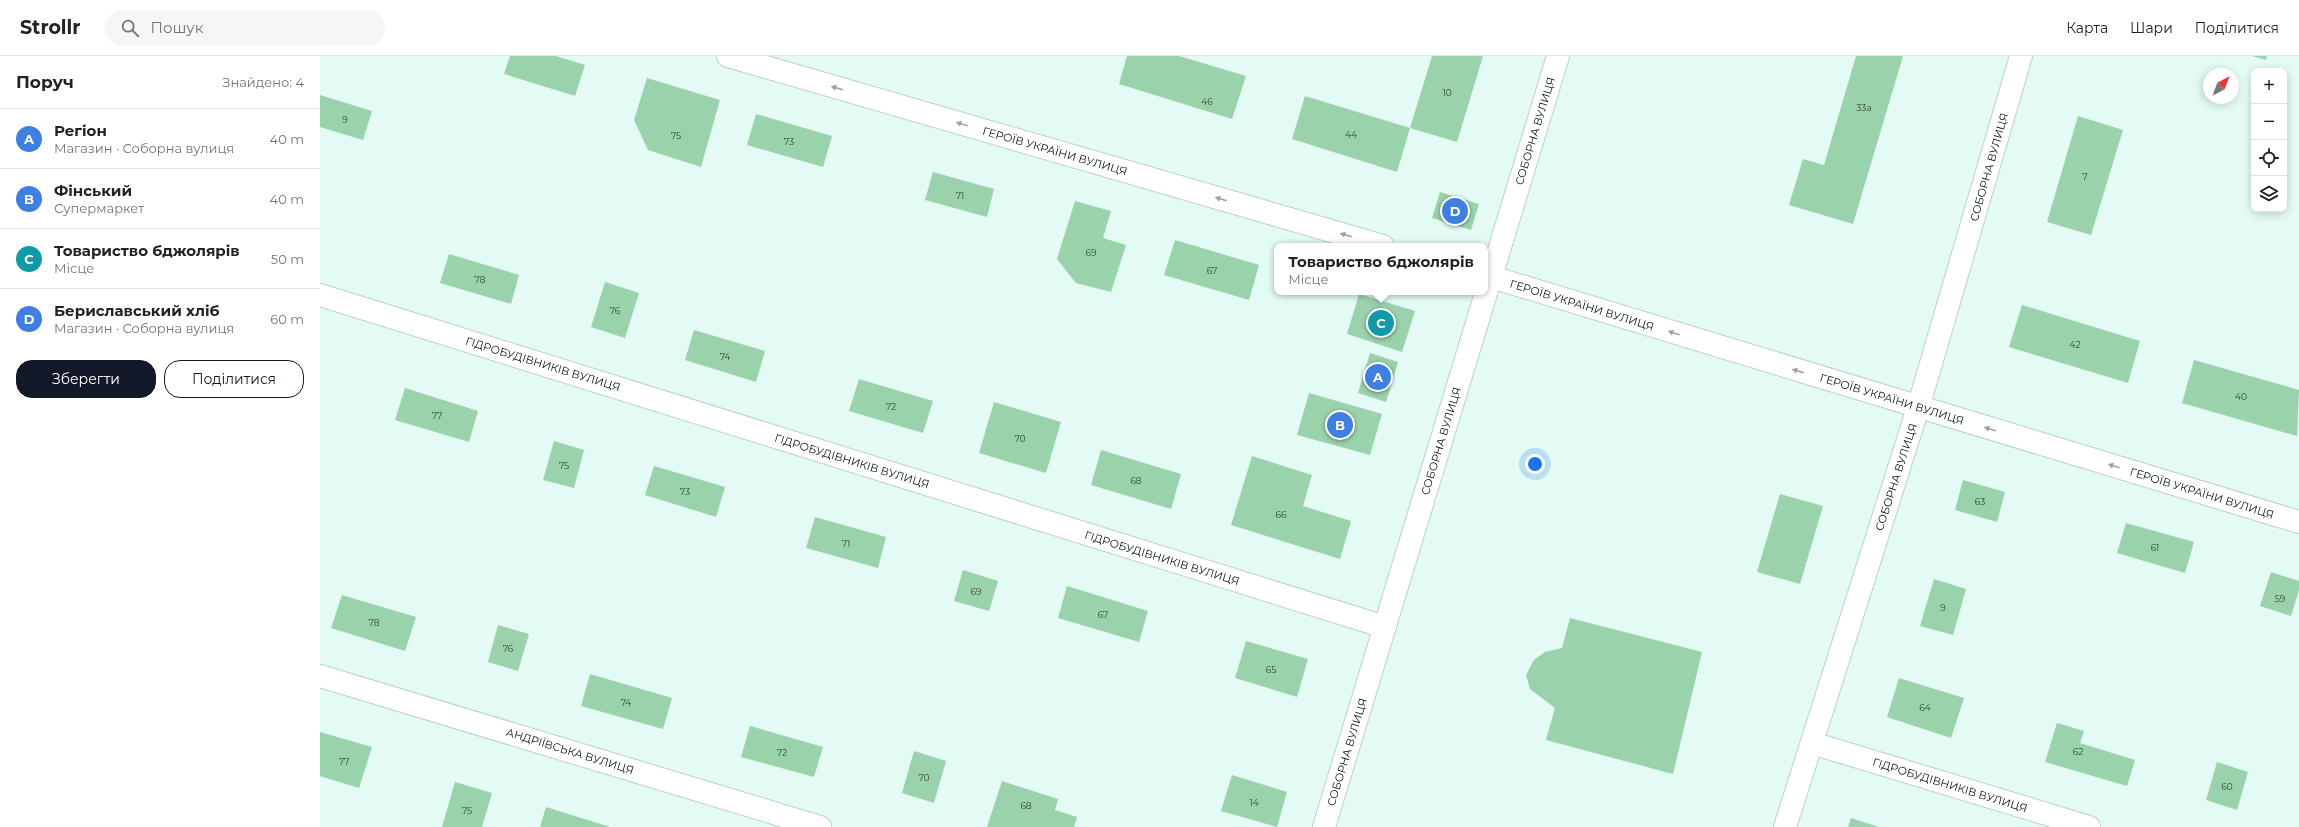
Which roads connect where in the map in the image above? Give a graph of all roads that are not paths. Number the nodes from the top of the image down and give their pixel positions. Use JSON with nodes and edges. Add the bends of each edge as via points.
{"nodes":[{"id":1,"x":728,"y":56,"type":"edge"},
{"id":2,"x":1558,"y":56,"type":"edge"},
{"id":3,"x":2021,"y":56,"type":"edge"},
{"id":4,"x":1373,"y":243,"type":"edge"},
{"id":5,"x":1488,"y":276,"type":"edge"},
{"id":6,"x":320,"y":295,"type":"edge"},
{"id":7,"x":1482,"y":295,"type":"edge"},
{"id":8,"x":1918,"y":408,"type":"junction"},
{"id":9,"x":2299,"y":522,"type":"edge"},
{"id":10,"x":1385,"y":627,"type":"junction"},
{"id":11,"x":320,"y":676,"type":"edge"},
{"id":12,"x":1812,"y":743,"type":"junction"},
{"id":13,"x":820,"y":827,"type":"edge"},
{"id":14,"x":1324,"y":827,"type":"edge"},
{"id":15,"x":1785,"y":827,"type":"edge"},
{"id":16,"x":2089,"y":827,"type":"edge"}],
"edges":[{"from":4,"to":1,"type":"street","name":"ГЕРОЇВ УКРАЇНИ ВУЛИЦЯ","one_way":true},
{"from":2,"to":5,"type":"street","name":"СОБОРНА ВУЛИЦЯ"},
{"from":3,"to":8,"type":"street","name":"СОБОРНА ВУЛИЦЯ"},
{"from":8,"to":5,"type":"street","name":"ГЕРОЇВ УКРАЇНИ ВУЛИЦЯ","one_way":true},
{"from":6,"to":10,"type":"street","name":"ГІДРОБУДІВНИКІВ ВУЛИЦЯ"},
{"from":7,"to":10,"type":"street","name":"СОБОРНА ВУЛИЦЯ"},
{"from":9,"to":8,"type":"street","name":"ГЕРОЇВ УКРАЇНИ ВУЛИЦЯ","one_way":true},
{"from":8,"to":12,"type":"street","name":"СОБОРНА ВУЛИЦЯ"},
{"from":10,"to":14,"type":"street","name":"СОБОРНА ВУЛИЦЯ"},
{"from":11,"to":13,"type":"street","name":"АНДРІЇВСЬКА ВУЛИЦЯ"},
{"from":12,"to":15,"type":"street","name":"СОБОРНА ВУЛИЦЯ"},
{"from":12,"to":16,"type":"street","name":"ГІДРОБУДІВНИКІВ ВУЛИЦЯ"}]}
